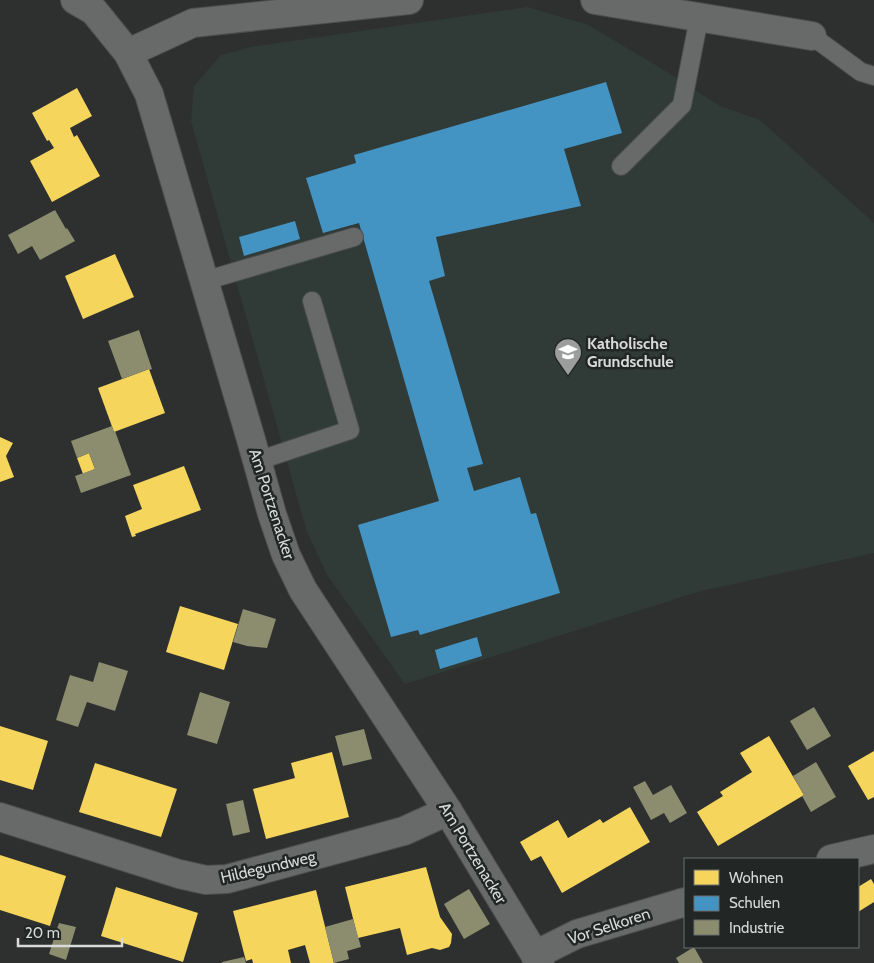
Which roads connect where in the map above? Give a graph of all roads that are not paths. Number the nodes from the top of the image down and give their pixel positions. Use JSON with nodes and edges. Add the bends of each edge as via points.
{"nodes":[{"id":1,"x":75,"y":0,"type":"edge"},
{"id":2,"x":409,"y":0,"type":"edge"},
{"id":3,"x":595,"y":0,"type":"edge"},
{"id":4,"x":646,"y":4,"type":"edge"},
{"id":5,"x":699,"y":18,"type":"junction"},
{"id":6,"x":812,"y":36,"type":"joint"},
{"id":7,"x":128,"y":53,"type":"junction"},
{"id":8,"x":874,"y":76,"type":"edge"},
{"id":9,"x":621,"y":166,"type":"dead end"},
{"id":10,"x":354,"y":237,"type":"dead end"},
{"id":11,"x":204,"y":281,"type":"junction"},
{"id":12,"x":312,"y":301,"type":"dead end"},
{"id":13,"x":257,"y":461,"type":"junction"},
{"id":14,"x":448,"y":811,"type":"junction"},
{"id":15,"x":0,"y":817,"type":"edge"},
{"id":16,"x":874,"y":848,"type":"edge"},
{"id":17,"x":835,"y":858,"type":"edge"},
{"id":18,"x":684,"y":902,"type":"edge"},
{"id":19,"x":537,"y":959,"type":"edge"}],
"edges":[{"from":1,"to":7,"type":"street","name":"Am Portzenacker","via":[[94,10]]},
{"from":2,"to":7,"type":"street","via":[[193,23]]},
{"from":3,"to":4,"type":"street"},
{"from":4,"to":5,"type":"street"},
{"from":5,"to":6,"type":"street"},
{"from":5,"to":9,"type":"lane","via":[[682,105]]},
{"from":6,"to":8,"type":"lane","via":[[861,72]]},
{"from":7,"to":11,"type":"street","name":"Am Portzenacker","via":[[148,94]]},
{"from":10,"to":11,"type":"lane"},
{"from":11,"to":13,"type":"street","name":"Am Portzenacker"},
{"from":12,"to":13,"type":"lane","via":[[350,430]]},
{"from":13,"to":14,"type":"street","name":"Am Portzenacker","via":[[286,555],[303,590]]},
{"from":14,"to":15,"type":"street","name":"Hildegundweg","via":[[404,831],[227,879],[206,880]]},
{"from":14,"to":19,"type":"street","name":"Am Portzenacker"},
{"from":16,"to":17,"type":"street"},
{"from":18,"to":19,"type":"street","name":"Vor Selkoren","via":[[577,934]]}]}
